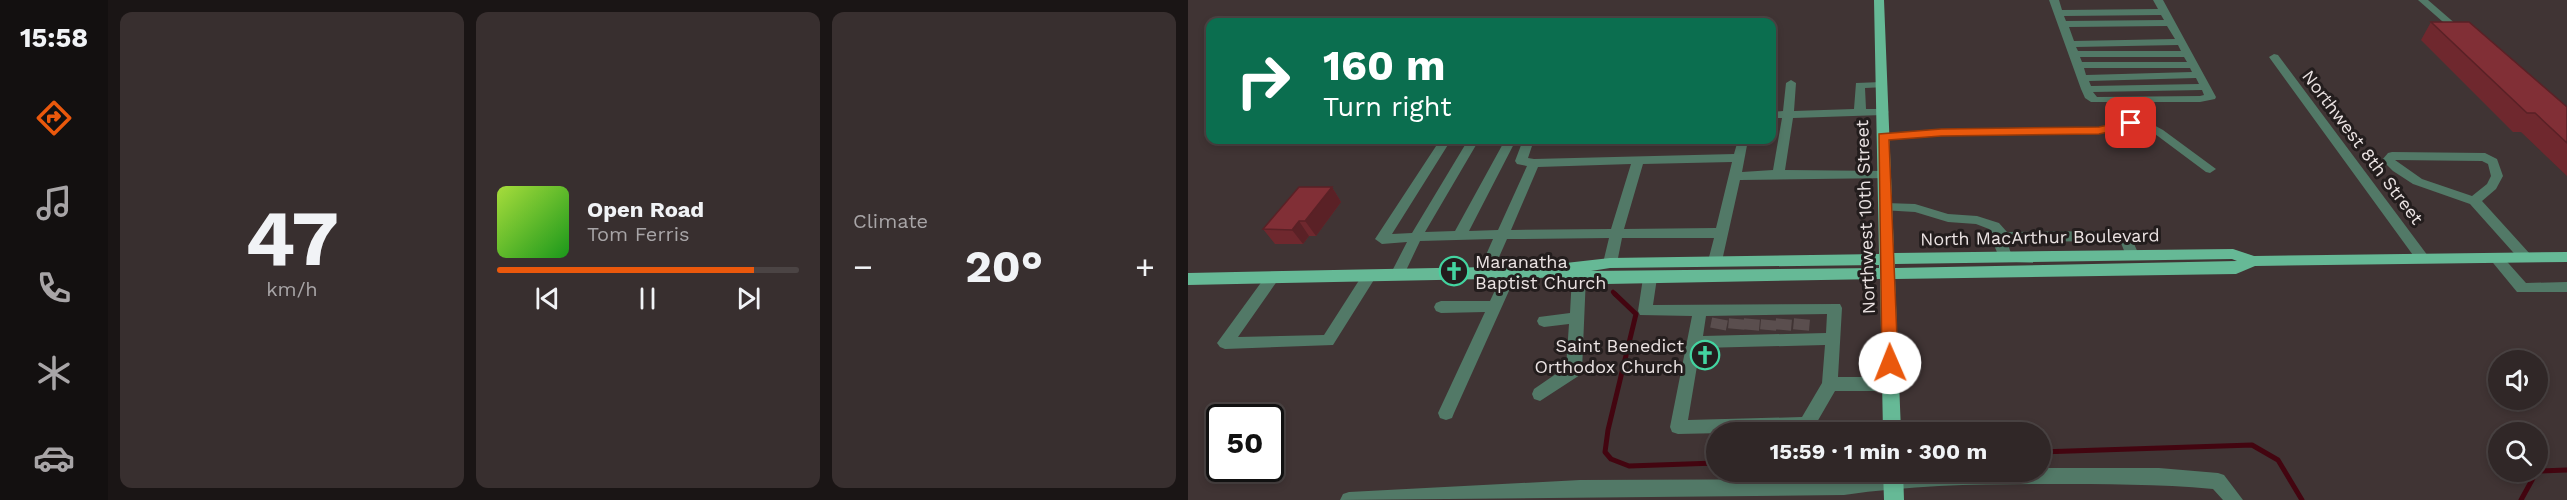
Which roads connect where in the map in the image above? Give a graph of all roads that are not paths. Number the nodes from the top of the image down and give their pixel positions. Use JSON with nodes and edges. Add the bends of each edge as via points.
{"nodes":[{"id":1,"x":1879,"y":0,"type":"edge"},
{"id":2,"x":2054,"y":0,"type":"edge"},
{"id":3,"x":2158,"y":0,"type":"edge"},
{"id":4,"x":2423,"y":0,"type":"edge"},
{"id":5,"x":2165,"y":12,"type":"junction"},
{"id":6,"x":2171,"y":23,"type":"junction"},
{"id":7,"x":2066,"y":34,"type":"junction"},
{"id":8,"x":2179,"y":38,"type":"junction"},
{"id":9,"x":2468,"y":39,"type":"edge"},
{"id":10,"x":2188,"y":54,"type":"junction"},
{"id":11,"x":2274,"y":57,"type":"dead end"},
{"id":12,"x":2078,"y":65,"type":"junction"},
{"id":13,"x":2194,"y":65,"type":"junction"},
{"id":14,"x":2200,"y":75,"type":"junction"},
{"id":15,"x":2082,"y":78,"type":"junction"},
{"id":16,"x":1791,"y":83,"type":"dead end"},
{"id":17,"x":1882,"y":85,"type":"junction"},
{"id":18,"x":1883,"y":112,"type":"junction"},
{"id":19,"x":1860,"y":113,"type":"junction"},
{"id":20,"x":1776,"y":115,"type":"edge"},
{"id":21,"x":1788,"y":115,"type":"junction"},
{"id":22,"x":1884,"y":137,"type":"junction"},
{"id":23,"x":1442,"y":144,"type":"edge"},
{"id":24,"x":1471,"y":144,"type":"edge"},
{"id":25,"x":1508,"y":144,"type":"edge"},
{"id":26,"x":1527,"y":144,"type":"edge"},
{"id":27,"x":1742,"y":144,"type":"edge"},
{"id":28,"x":1738,"y":158,"type":"junction"},
{"id":29,"x":1638,"y":162,"type":"junction"},
{"id":30,"x":1534,"y":163,"type":"junction"},
{"id":31,"x":2210,"y":169,"type":"dead end"},
{"id":32,"x":1778,"y":174,"type":"junction"},
{"id":33,"x":1884,"y":175,"type":"junction"},
{"id":34,"x":1735,"y":176,"type":"junction"},
{"id":35,"x":2474,"y":201,"type":"junction"},
{"id":36,"x":1886,"y":207,"type":"junction"},
{"id":37,"x":1722,"y":233,"type":"junction"},
{"id":38,"x":1503,"y":234,"type":"junction"},
{"id":39,"x":1616,"y":234,"type":"junction"},
{"id":40,"x":1416,"y":237,"type":"junction"},
{"id":41,"x":1459,"y":237,"type":"junction"},
{"id":42,"x":2003,"y":237,"type":"junction"},
{"id":43,"x":2132,"y":255,"type":"junction"},
{"id":44,"x":2005,"y":256,"type":"junction"},
{"id":45,"x":2567,"y":257,"type":"edge"},
{"id":46,"x":2496,"y":258,"type":"junction"},
{"id":47,"x":2525,"y":258,"type":"junction"},
{"id":48,"x":2423,"y":259,"type":"junction"},
{"id":49,"x":1714,"y":261,"type":"junction"},
{"id":50,"x":2253,"y":261,"type":"junction"},
{"id":51,"x":1610,"y":263,"type":"junction"},
{"id":52,"x":1888,"y":267,"type":"junction"},
{"id":53,"x":1539,"y":272,"type":"junction"},
{"id":54,"x":1485,"y":273,"type":"junction"},
{"id":55,"x":1510,"y":273,"type":"junction"},
{"id":56,"x":1370,"y":275,"type":"junction"},
{"id":57,"x":1397,"y":275,"type":"junction"},
{"id":58,"x":1579,"y":276,"type":"junction"},
{"id":59,"x":1273,"y":277,"type":"junction"},
{"id":60,"x":1650,"y":278,"type":"junction"},
{"id":61,"x":1188,"y":279,"type":"edge"},
{"id":62,"x":2567,"y":287,"type":"edge"},
{"id":63,"x":1495,"y":306,"type":"junction"},
{"id":64,"x":1442,"y":307,"type":"dead end"},
{"id":65,"x":1700,"y":310,"type":"junction"},
{"id":66,"x":1577,"y":318,"type":"junction"},
{"id":67,"x":1544,"y":321,"type":"dead end"},
{"id":68,"x":1719,"y":325,"type":"junction"},
{"id":69,"x":1744,"y":325,"type":"junction"},
{"id":70,"x":1776,"y":325,"type":"junction"},
{"id":71,"x":1802,"y":325,"type":"junction"},
{"id":72,"x":1833,"y":339,"type":"junction"},
{"id":73,"x":1694,"y":342,"type":"junction"},
{"id":74,"x":1830,"y":384,"type":"junction"},
{"id":75,"x":1891,"y":384,"type":"junction"},
{"id":76,"x":1540,"y":394,"type":"dead end"},
{"id":77,"x":1446,"y":413,"type":"dead end"},
{"id":78,"x":1892,"y":422,"type":"edge"},
{"id":79,"x":1893,"y":484,"type":"edge"},
{"id":80,"x":1589,"y":494,"type":"edge"},
{"id":81,"x":1843,"y":494,"type":"edge"},
{"id":82,"x":1349,"y":500,"type":"edge"},
{"id":83,"x":2234,"y":500,"type":"edge"}],
"edges":[{"from":1,"to":17,"type":"main road","name":"Northwest 10th Street"},
{"from":2,"to":7,"type":"street"},
{"from":3,"to":5,"type":"street"},
{"from":4,"to":9,"type":"street"},
{"from":5,"to":6,"type":"street"},
{"from":5,"to":7,"type":"street"},
{"from":6,"to":7,"type":"street"},
{"from":6,"to":8,"type":"street"},
{"from":7,"to":8,"type":"street"},
{"from":7,"to":10,"type":"street"},
{"from":7,"to":12,"type":"street"},
{"from":8,"to":10,"type":"street"},
{"from":10,"to":13,"type":"street"},
{"from":11,"to":48,"type":"street","name":"Northwest 8th Street"},
{"from":12,"to":13,"type":"street"},
{"from":12,"to":15,"type":"street"},
{"from":13,"to":14,"type":"street"},
{"from":14,"to":15,"type":"street"},
{"from":14,"to":15,"type":"street","via":[[2206,87],[2086,89]]},
{"from":16,"to":21,"type":"street"},
{"from":17,"to":18,"type":"main road","name":"Northwest 10th Street"},
{"from":17,"to":19,"type":"street","via":[[1860,85]]},
{"from":18,"to":19,"type":"street"},
{"from":18,"to":22,"type":"main road","name":"Northwest 10th Street"},
{"from":19,"to":21,"type":"street"},
{"from":20,"to":21,"type":"street"},
{"from":21,"to":32,"type":"street"},
{"from":22,"to":31,"type":"street","via":[[2099,131],[2131,123],[2159,132]]},
{"from":22,"to":33,"type":"main road","name":"Northwest 10th Street"},
{"from":23,"to":40,"type":"street","via":[[1382,239]]},
{"from":24,"to":40,"type":"street"},
{"from":25,"to":41,"type":"street"},
{"from":26,"to":30,"type":"street","via":[[1521,162]]},
{"from":27,"to":28,"type":"street"},
{"from":28,"to":29,"type":"street"},
{"from":28,"to":34,"type":"street"},
{"from":29,"to":30,"type":"street"},
{"from":29,"to":39,"type":"street"},
{"from":30,"to":38,"type":"street"},
{"from":32,"to":33,"type":"street"},
{"from":32,"to":34,"type":"street"},
{"from":33,"to":36,"type":"main road","name":"Northwest 10th Street"},
{"from":34,"to":37,"type":"street"},
{"from":35,"to":35,"type":"street","via":[[2492,186],[2497,176],[2493,162],[2486,157],[2392,156],[2388,160],[2403,175]]},
{"from":35,"to":47,"type":"street"},
{"from":36,"to":42,"type":"street","via":[[1977,220],[1995,226]]},
{"from":36,"to":52,"type":"main road","name":"Northwest 10th Street"},
{"from":37,"to":39,"type":"street"},
{"from":37,"to":49,"type":"street"},
{"from":38,"to":39,"type":"street"},
{"from":38,"to":41,"type":"street"},
{"from":38,"to":54,"type":"street"},
{"from":39,"to":51,"type":"street"},
{"from":40,"to":41,"type":"street"},
{"from":40,"to":57,"type":"street"},
{"from":42,"to":43,"type":"street","via":[[2111,236],[2126,240]]},
{"from":42,"to":44,"type":"street","via":[[2000,243]]},
{"from":43,"to":44,"type":"main road","name":"North MacArthur Boulevard"},
{"from":43,"to":50,"type":"main road","name":"North MacArthur Boulevard","via":[[2233,254]]},
{"from":44,"to":52,"type":"main road","name":"North MacArthur Boulevard"},
{"from":45,"to":47,"type":"main road","name":"North MacArthur Boulevard"},
{"from":46,"to":47,"type":"main road","name":"North MacArthur Boulevard"},
{"from":46,"to":48,"type":"main road","name":"North MacArthur Boulevard"},
{"from":46,"to":62,"type":"street","via":[[2522,288]]},
{"from":48,"to":50,"type":"main road","name":"North MacArthur Boulevard"},
{"from":49,"to":51,"type":"main road","name":"North MacArthur Boulevard"},
{"from":49,"to":52,"type":"main road","name":"North MacArthur Boulevard"},
{"from":50,"to":52,"type":"main road","name":"North MacArthur Boulevard","via":[[2236,268]]},
{"from":51,"to":53,"type":"main road","name":"North MacArthur Boulevard"},
{"from":52,"to":60,"type":"main road","name":"North MacArthur Boulevard"},
{"from":52,"to":75,"type":"main road","name":"Northwest 10th Street"},
{"from":53,"to":55,"type":"main road","name":"North MacArthur Boulevard"},
{"from":53,"to":58,"type":"main road","name":"North MacArthur Boulevard"},
{"from":54,"to":55,"type":"main road","name":"North MacArthur Boulevard"},
{"from":54,"to":57,"type":"main road","name":"North MacArthur Boulevard"},
{"from":55,"to":63,"type":"street"},
{"from":56,"to":57,"type":"main road","name":"North MacArthur Boulevard"},
{"from":56,"to":59,"type":"main road","name":"North MacArthur Boulevard"},
{"from":56,"to":59,"type":"street","via":[[1328,341],[1225,343]]},
{"from":58,"to":60,"type":"main road","name":"North MacArthur Boulevard"},
{"from":58,"to":66,"type":"street"},
{"from":59,"to":61,"type":"main road","name":"North MacArthur Boulevard"},
{"from":60,"to":65,"type":"street","via":[[1645,311]]},
{"from":63,"to":64,"type":"street"},
{"from":63,"to":77,"type":"street"},
{"from":65,"to":68,"type":"street"},
{"from":65,"to":73,"type":"street"},
{"from":66,"to":67,"type":"street"},
{"from":66,"to":76,"type":"street","via":[[1574,370]]},
{"from":68,"to":69,"type":"street"},
{"from":68,"to":69,"type":"street"},
{"from":68,"to":73,"type":"street"},
{"from":69,"to":70,"type":"street"},
{"from":69,"to":70,"type":"street"},
{"from":70,"to":71,"type":"street"},
{"from":70,"to":71,"type":"street"},
{"from":71,"to":72,"type":"street"},
{"from":71,"to":72,"type":"street","via":[[1834,308]]},
{"from":72,"to":74,"type":"street"},
{"from":73,"to":74,"type":"street","via":[[1678,427],[1807,424]]},
{"from":74,"to":75,"type":"street"},
{"from":75,"to":78,"type":"main road","name":"Northwest 10th Street"},
{"from":79,"to":81,"type":"street"},
{"from":79,"to":83,"type":"street","via":[[1952,476],[2159,476],[2218,481]]},
{"from":80,"to":81,"type":"street"},
{"from":80,"to":82,"type":"street"}]}
